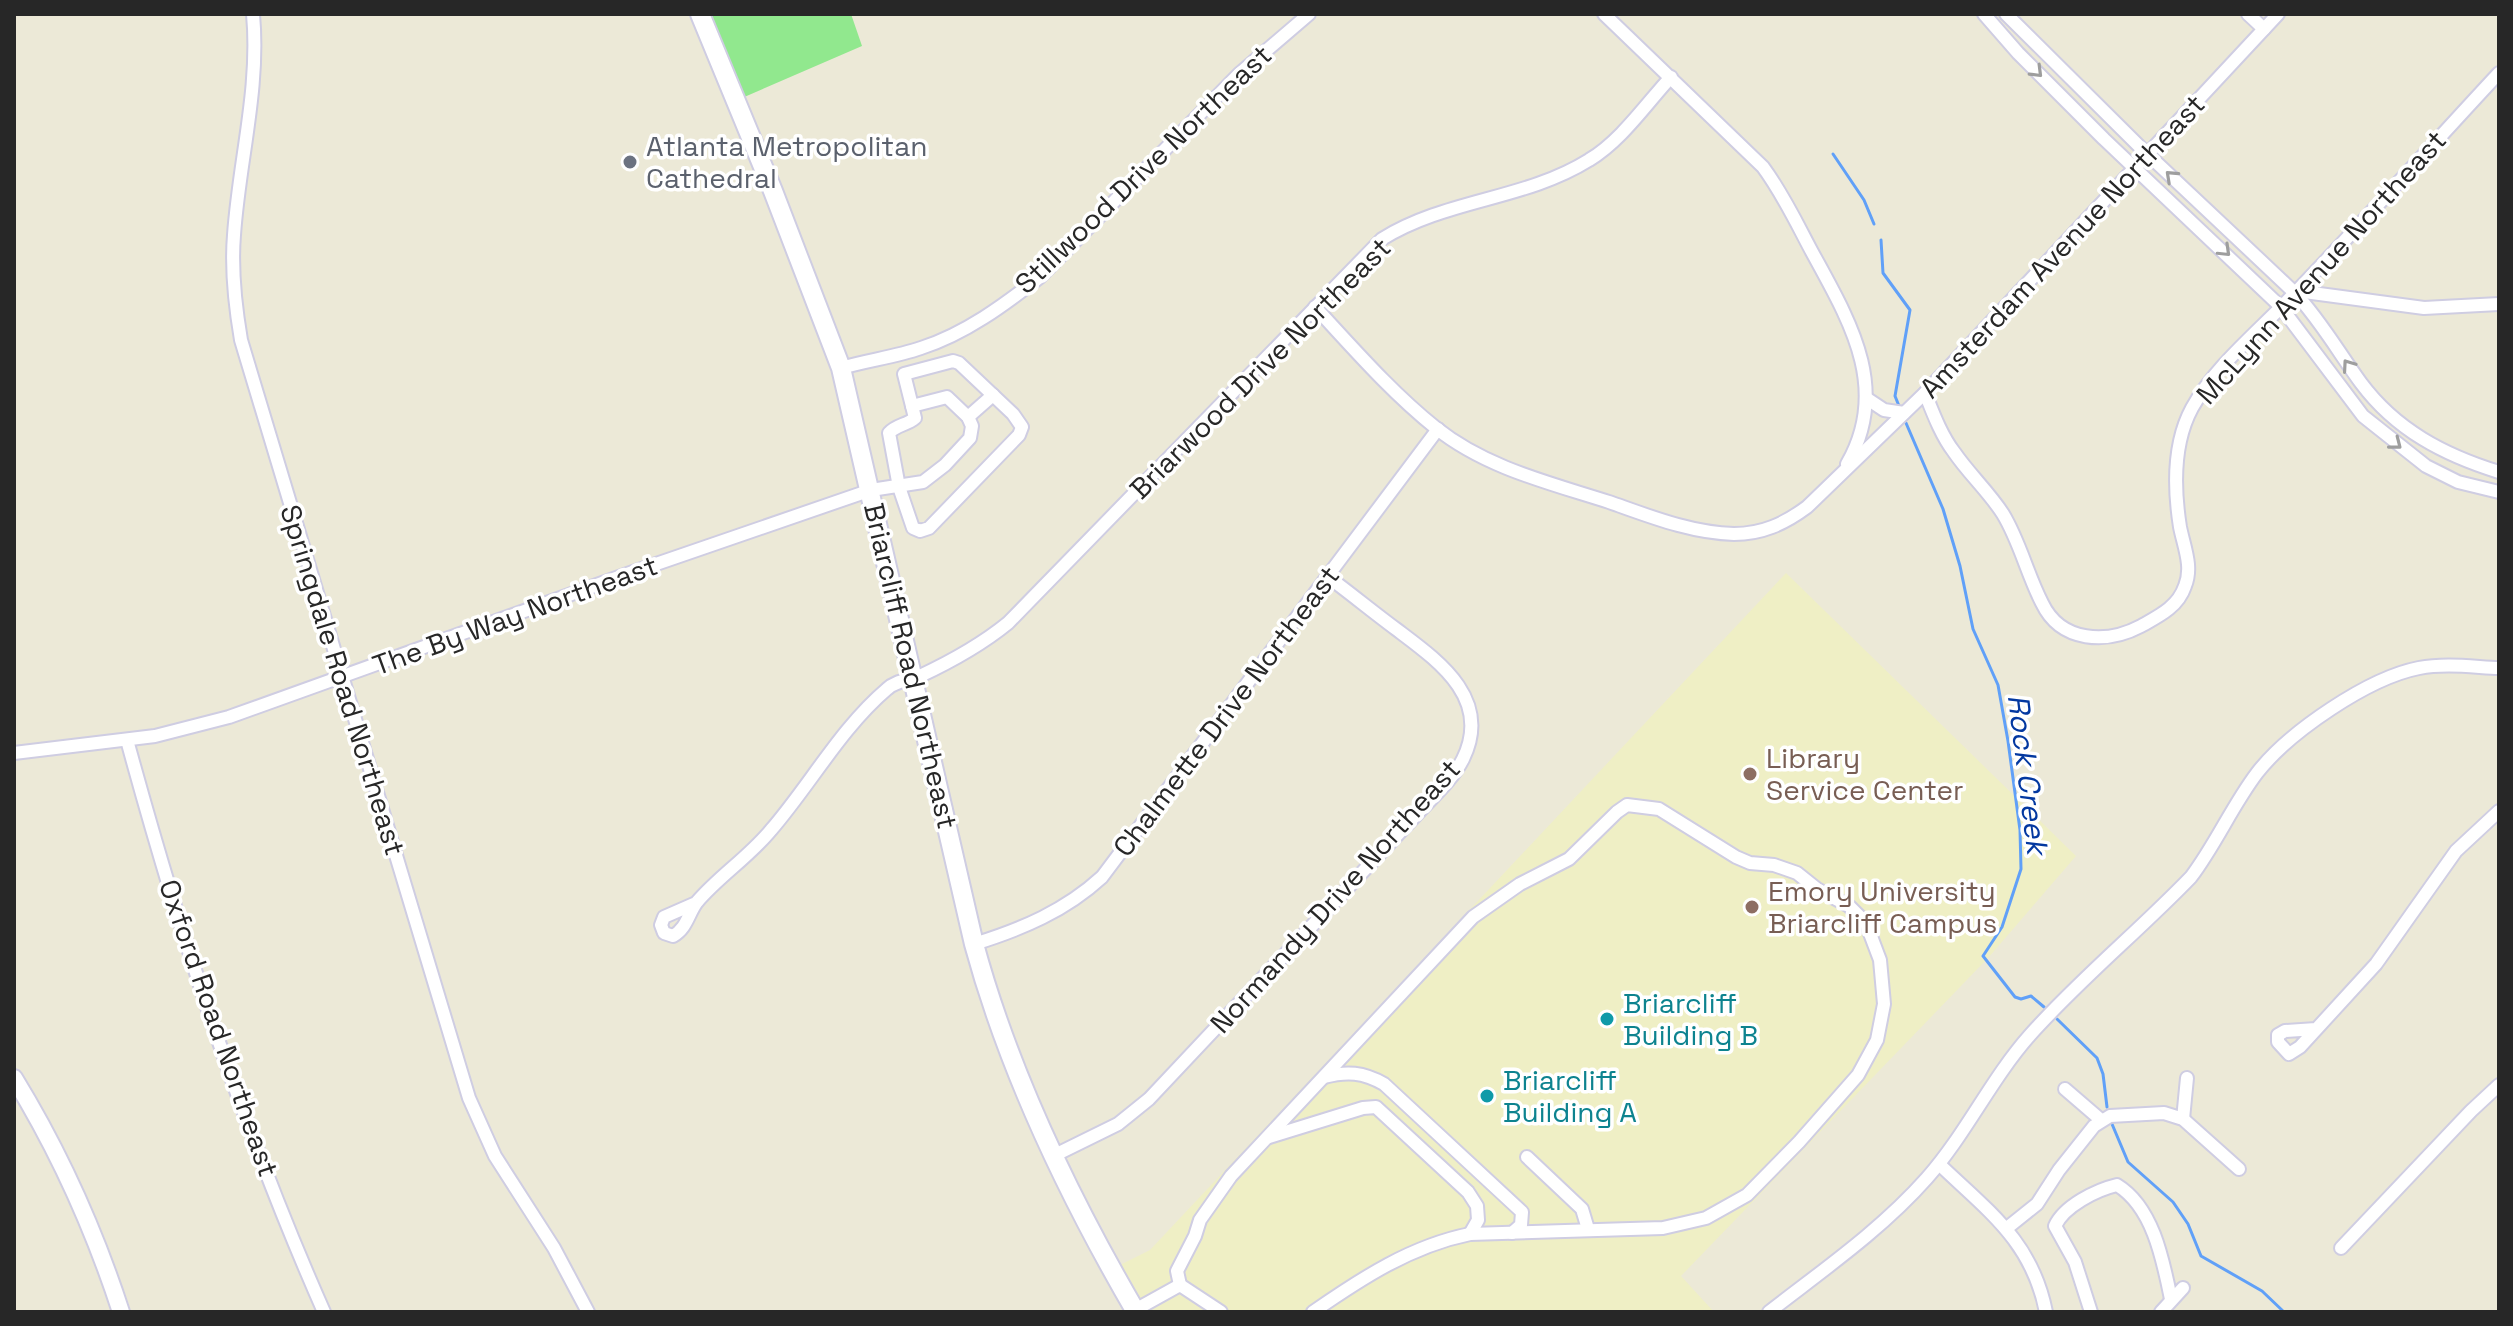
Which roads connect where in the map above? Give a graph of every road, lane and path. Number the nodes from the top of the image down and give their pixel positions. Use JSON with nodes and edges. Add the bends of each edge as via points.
{"nodes":[{"id":1,"x":253,"y":14,"type":"edge"},
{"id":2,"x":700,"y":14,"type":"edge"},
{"id":3,"x":1309,"y":14,"type":"edge"},
{"id":4,"x":1604,"y":14,"type":"edge"},
{"id":5,"x":1984,"y":14,"type":"edge"},
{"id":6,"x":2006,"y":14,"type":"edge"},
{"id":7,"x":2248,"y":14,"type":"edge"},
{"id":8,"x":2278,"y":14,"type":"edge"},
{"id":9,"x":2264,"y":29,"type":"junction"},
{"id":10,"x":2499,"y":73,"type":"edge"},
{"id":11,"x":1671,"y":77,"type":"junction"},
{"id":12,"x":2148,"y":153,"type":"junction"},
{"id":13,"x":2134,"y":167,"type":"junction"},
{"id":14,"x":2296,"y":292,"type":"junction"},
{"id":15,"x":2499,"y":304,"type":"edge"},
{"id":16,"x":1315,"y":307,"type":"junction"},
{"id":17,"x":2281,"y":307,"type":"junction"},
{"id":18,"x":2327,"y":333,"type":"junction"},
{"id":19,"x":2310,"y":343,"type":"junction"},
{"id":20,"x":923,"y":348,"type":"junction"},
{"id":21,"x":930,"y":367,"type":"junction"},
{"id":22,"x":841,"y":368,"type":"junction"},
{"id":23,"x":1925,"y":393,"type":"junction"},
{"id":24,"x":993,"y":395,"type":"junction"},
{"id":25,"x":1866,"y":398,"type":"junction"},
{"id":26,"x":912,"y":406,"type":"junction"},
{"id":27,"x":1904,"y":413,"type":"junction"},
{"id":28,"x":968,"y":417,"type":"junction"},
{"id":29,"x":1438,"y":429,"type":"junction"},
{"id":30,"x":2445,"y":452,"type":"junction"},
{"id":31,"x":2436,"y":471,"type":"junction"},
{"id":32,"x":2499,"y":472,"type":"edge"},
{"id":33,"x":1842,"y":474,"type":"junction"},
{"id":34,"x":899,"y":487,"type":"junction"},
{"id":35,"x":871,"y":490,"type":"junction"},
{"id":36,"x":2499,"y":492,"type":"edge"},
{"id":37,"x":1327,"y":576,"type":"junction"},
{"id":38,"x":2499,"y":668,"type":"edge"},
{"id":39,"x":342,"y":678,"type":"junction"},
{"id":40,"x":914,"y":679,"type":"junction"},
{"id":41,"x":127,"y":740,"type":"junction"},
{"id":42,"x":14,"y":753,"type":"edge"},
{"id":43,"x":2499,"y":811,"type":"edge"},
{"id":44,"x":696,"y":903,"type":"dead end"},
{"id":45,"x":974,"y":944,"type":"junction"},
{"id":46,"x":2316,"y":1029,"type":"dead end"},
{"id":47,"x":14,"y":1078,"type":"edge"},
{"id":48,"x":1321,"y":1078,"type":"junction"},
{"id":49,"x":2187,"y":1078,"type":"dead end"},
{"id":50,"x":2499,"y":1085,"type":"edge"},
{"id":51,"x":2065,"y":1089,"type":"dead end"},
{"id":52,"x":2183,"y":1119,"type":"junction"},
{"id":53,"x":2101,"y":1120,"type":"junction"},
{"id":54,"x":1266,"y":1138,"type":"junction"},
{"id":55,"x":1053,"y":1156,"type":"junction"},
{"id":56,"x":1527,"y":1157,"type":"dead end"},
{"id":57,"x":1939,"y":1164,"type":"junction"},
{"id":58,"x":2239,"y":1169,"type":"dead end"},
{"id":59,"x":1522,"y":1212,"type":"junction"},
{"id":60,"x":2007,"y":1228,"type":"junction"},
{"id":61,"x":1588,"y":1229,"type":"junction"},
{"id":62,"x":1551,"y":1231,"type":"junction"},
{"id":63,"x":1512,"y":1233,"type":"junction"},
{"id":64,"x":1470,"y":1234,"type":"junction"},
{"id":65,"x":2341,"y":1248,"type":"dead end"},
{"id":66,"x":1180,"y":1285,"type":"junction"},
{"id":67,"x":2183,"y":1288,"type":"dead end"},
{"id":68,"x":2171,"y":1299,"type":"junction"},
{"id":69,"x":1135,"y":1311,"type":"edge"},
{"id":70,"x":121,"y":1312,"type":"edge"},
{"id":71,"x":324,"y":1312,"type":"edge"},
{"id":72,"x":588,"y":1312,"type":"edge"},
{"id":73,"x":1221,"y":1312,"type":"edge"},
{"id":74,"x":1313,"y":1312,"type":"edge"},
{"id":75,"x":1769,"y":1312,"type":"edge"},
{"id":76,"x":2046,"y":1312,"type":"edge"},
{"id":77,"x":2091,"y":1312,"type":"edge"},
{"id":78,"x":2161,"y":1312,"type":"edge"}],
"edges":[{"from":1,"to":39,"type":"street","name":"Springdale Road Northeast","via":[[252,107],[234,234],[235,303],[251,376]]},
{"from":2,"to":22,"type":"main road","name":"Briarcliff Road Northeast"},
{"from":3,"to":20,"type":"street","name":"Stillwood Drive Northeast","via":[[1239,74],[1040,277],[969,326]]},
{"from":4,"to":11,"type":"street"},
{"from":5,"to":13,"type":"street","one_way":true},
{"from":6,"to":12,"type":"street"},
{"from":7,"to":9,"type":"street"},
{"from":8,"to":9,"type":"street","name":"Amsterdam Avenue Northeast"},
{"from":9,"to":12,"type":"street","name":"Amsterdam Avenue Northeast"},
{"from":10,"to":14,"type":"street","name":"McLynn Avenue Northeast"},
{"from":11,"to":16,"type":"street","name":"Briarwood Drive Northeast","via":[[1588,161],[1547,181],[1405,226],[1372,248]]},
{"from":11,"to":25,"type":"street","via":[[1774,183],[1859,346]]},
{"from":12,"to":13,"type":"street","name":"Amsterdam Avenue Northeast"},
{"from":14,"to":12,"type":"street","one_way":true},
{"from":13,"to":17,"type":"street","one_way":true},
{"from":13,"to":23,"type":"street","name":"Amsterdam Avenue Northeast"},
{"from":14,"to":15,"type":"street","via":[[2424,308]]},
{"from":14,"to":17,"type":"street","name":"McLynn Avenue Northeast"},
{"from":14,"to":18,"type":"street"},
{"from":16,"to":29,"type":"street","name":"Amsterdam Avenue Northeast"},
{"from":16,"to":40,"type":"street","name":"Briarwood Drive Northeast","via":[[1014,617],[982,643]]},
{"from":17,"to":19,"type":"street"},
{"from":17,"to":23,"type":"street","name":"McLynn Avenue Northeast","via":[[2211,379],[2187,420],[2177,472],[2188,568],[2183,593],[2161,615],[2115,637],[2081,636],[2047,611],[2006,519],[1950,447]]},
{"from":18,"to":19,"type":"street"},
{"from":30,"to":18,"type":"street","one_way":true,"via":[[2392,418]]},
{"from":19,"to":31,"type":"street","one_way":true,"via":[[2363,416]]},
{"from":20,"to":21,"type":"street"},
{"from":20,"to":22,"type":"street","name":"Stillwood Drive Northeast"},
{"from":21,"to":24,"type":"street","via":[[959,363]]},
{"from":21,"to":26,"type":"street","via":[[904,374]]},
{"from":22,"to":35,"type":"main road","name":"Briarcliff Road Northeast"},
{"from":23,"to":27,"type":"street","name":"Amsterdam Avenue Northeast"},
{"from":24,"to":28,"type":"street"},
{"from":24,"to":34,"type":"street","via":[[1019,421],[1019,435],[929,528],[913,528]]},
{"from":25,"to":27,"type":"street","via":[[1884,410]]},
{"from":25,"to":33,"type":"street","via":[[1858,443]]},
{"from":26,"to":28,"type":"street","via":[[947,397]]},
{"from":26,"to":34,"type":"street","via":[[915,418],[889,433]]},
{"from":27,"to":33,"type":"street","name":"Amsterdam Avenue Northeast"},
{"from":28,"to":34,"type":"street","name":"The By Way Northeast","via":[[970,438],[945,465],[923,482]]},
{"from":29,"to":33,"type":"street","name":"Amsterdam Avenue Northeast","via":[[1490,460],[1542,482],[1720,533],[1752,532],[1785,522]]},
{"from":29,"to":37,"type":"street","name":"Chalmette Drive Northeast"},
{"from":30,"to":31,"type":"street"},
{"from":30,"to":32,"type":"street"},
{"from":31,"to":36,"type":"street"},
{"from":34,"to":35,"type":"street","name":"The By Way Northeast"},
{"from":35,"to":39,"type":"street","name":"The By Way Northeast"},
{"from":35,"to":40,"type":"main road","name":"Briarcliff Road Northeast"},
{"from":37,"to":45,"type":"street","name":"Chalmette Drive Northeast","via":[[1102,877],[1058,911]]},
{"from":37,"to":55,"type":"street","name":"Normandy Drive Northeast","via":[[1454,678],[1470,723],[1464,756],[1419,812],[1149,1099],[1118,1124]]},
{"from":38,"to":57,"type":"street","via":[[2435,666],[2398,674],[2349,699],[2286,743],[2256,774],[2191,877],[2028,1037]]},
{"from":39,"to":41,"type":"street","name":"The By Way Northeast","via":[[198,726]]},
{"from":39,"to":72,"type":"street","name":"Springdale Road Northeast","via":[[469,1098],[495,1156]]},
{"from":40,"to":44,"type":"street","name":"Briarwood Drive Northeast","via":[[888,687],[762,841]]},
{"from":40,"to":45,"type":"main road","name":"Briarcliff Road Northeast"},
{"from":41,"to":42,"type":"street","name":"The By Way Northeast"},
{"from":41,"to":71,"type":"street","name":"Oxford Road Northeast","via":[[219,1045]]},
{"from":43,"to":46,"type":"street","via":[[2456,851],[2376,964]]},
{"from":45,"to":55,"type":"main road","name":"Briarcliff Road Northeast","via":[[1010,1053]]},
{"from":47,"to":70,"type":"street","via":[[65,1168]]},
{"from":48,"to":54,"type":"street"},
{"from":48,"to":59,"type":"street","via":[[1362,1073],[1384,1084]]},
{"from":48,"to":61,"type":"street","via":[[1473,917],[1569,859],[1627,805],[1659,809],[1736,857],[1797,873],[1849,906],[1872,933],[1884,990],[1877,1040],[1858,1075],[1775,1169],[1725,1210],[1663,1228]]},
{"from":49,"to":52,"type":"street"},
{"from":50,"to":65,"type":"street"},
{"from":51,"to":53,"type":"street"},
{"from":52,"to":53,"type":"street","via":[[2164,1113]]},
{"from":52,"to":58,"type":"street"},
{"from":53,"to":60,"type":"street","via":[[2037,1204]]},
{"from":54,"to":64,"type":"street","via":[[1376,1107],[1473,1198],[1478,1220]]},
{"from":54,"to":66,"type":"street","via":[[1200,1220],[1177,1271]]},
{"from":55,"to":69,"type":"main road","name":"Briarcliff Road Northeast"},
{"from":56,"to":61,"type":"street","via":[[1582,1209]]},
{"from":57,"to":60,"type":"street"},
{"from":57,"to":75,"type":"street","via":[[1875,1229]]},
{"from":59,"to":62,"type":"street"},
{"from":59,"to":63,"type":"street","via":[[1521,1225]]},
{"from":60,"to":76,"type":"street","via":[[2027,1255]]},
{"from":61,"to":62,"type":"street"},
{"from":62,"to":63,"type":"street"},
{"from":63,"to":64,"type":"street"},
{"from":64,"to":74,"type":"street","via":[[1410,1253]]},
{"from":66,"to":69,"type":"street"},
{"from":66,"to":73,"type":"street"},
{"from":67,"to":68,"type":"street"},
{"from":68,"to":77,"type":"street","via":[[2141,1208],[2117,1185],[2070,1208],[2055,1226],[2075,1262]]},
{"from":68,"to":78,"type":"street"}]}
